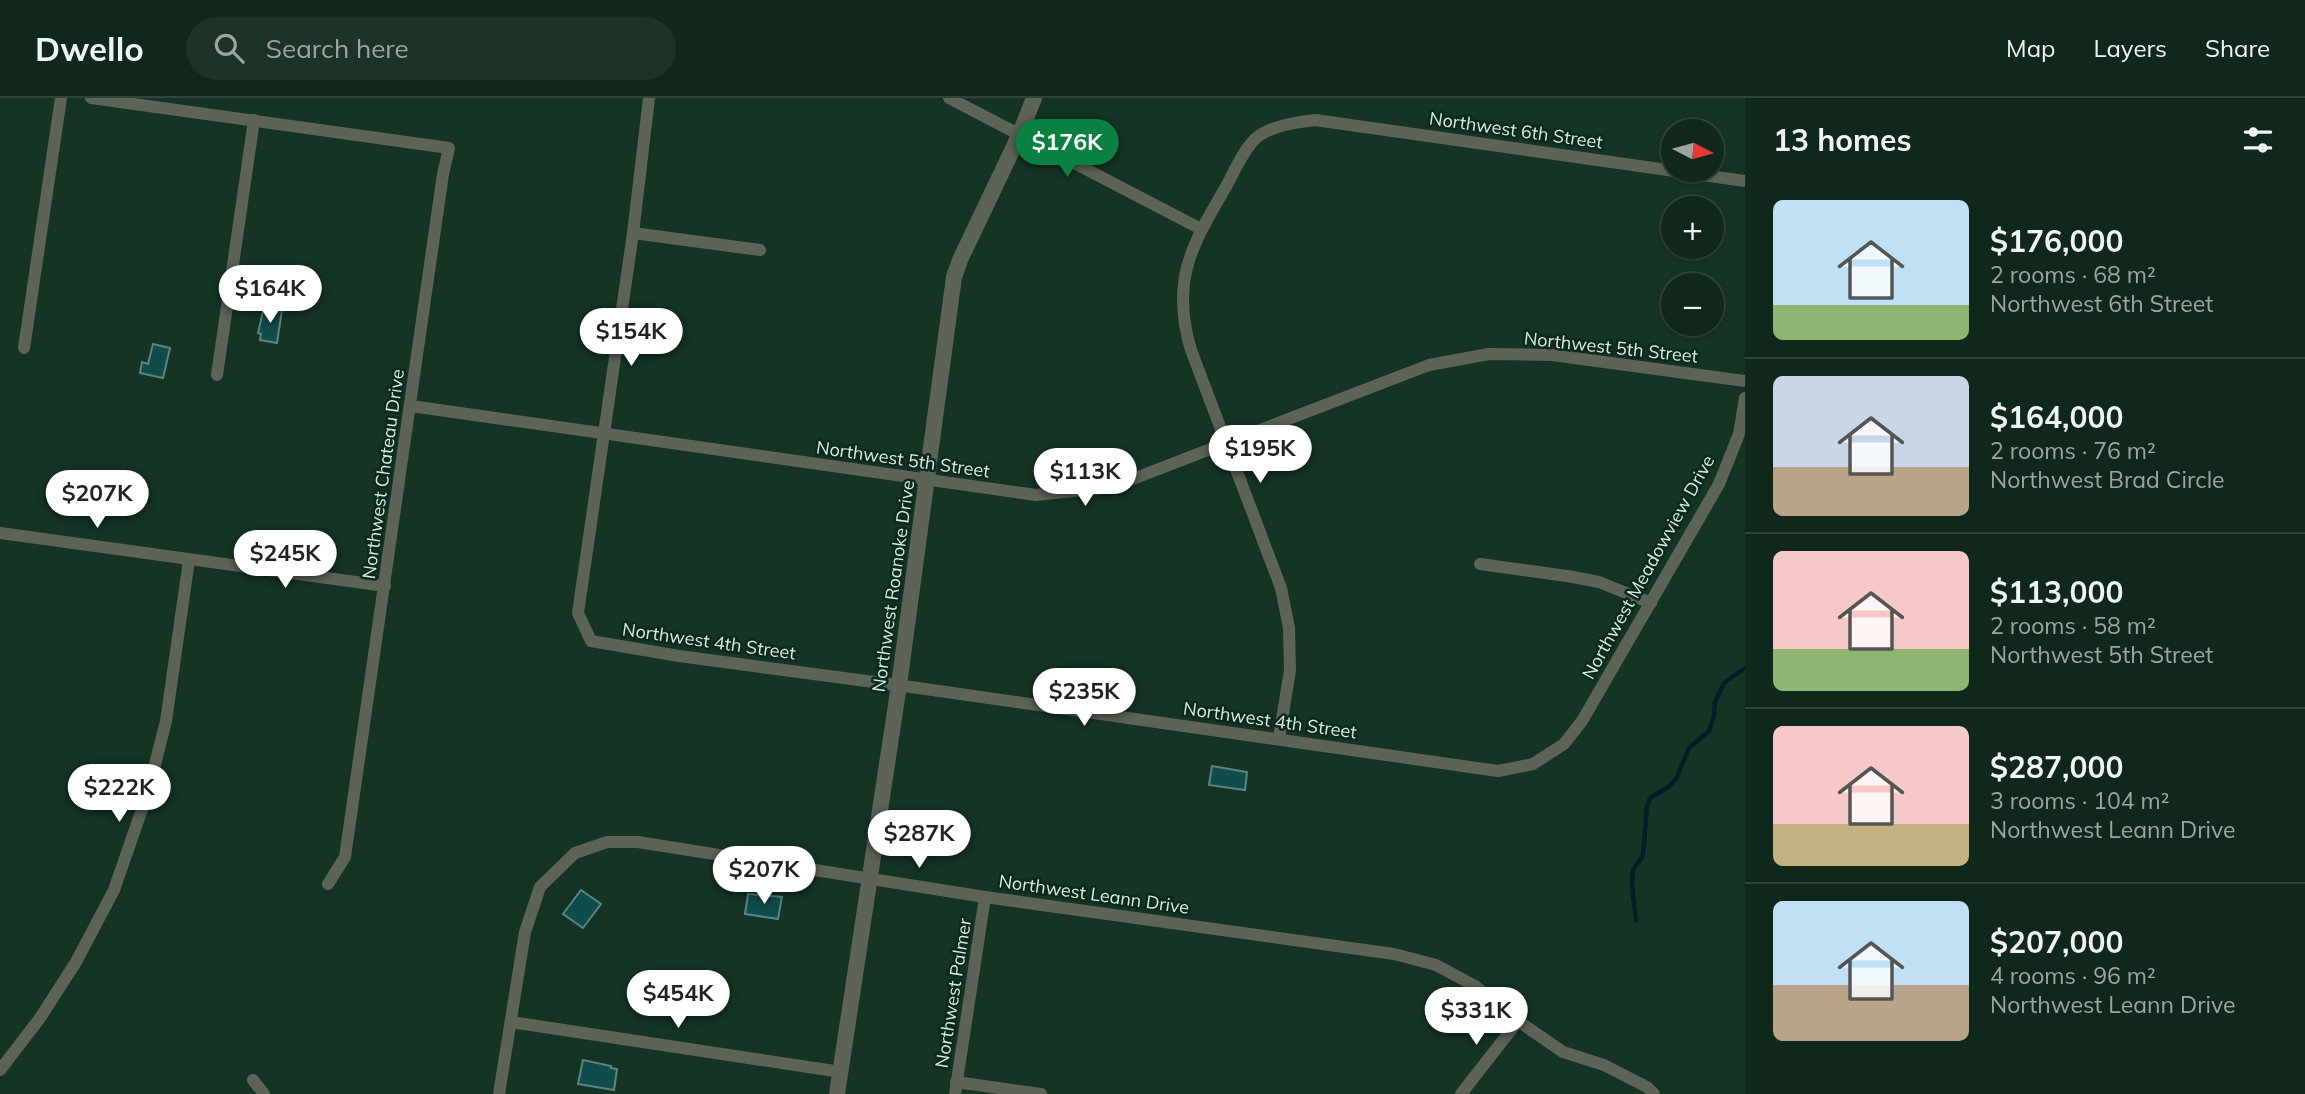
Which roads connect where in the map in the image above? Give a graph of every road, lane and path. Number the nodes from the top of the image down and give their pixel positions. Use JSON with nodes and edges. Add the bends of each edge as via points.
{"nodes":[{"id":1,"x":61,"y":98,"type":"edge"},
{"id":2,"x":91,"y":98,"type":"edge"},
{"id":3,"x":649,"y":98,"type":"edge"},
{"id":4,"x":949,"y":98,"type":"edge"},
{"id":5,"x":1034,"y":98,"type":"edge"},
{"id":6,"x":254,"y":120,"type":"junction"},
{"id":7,"x":1019,"y":136,"type":"junction"},
{"id":8,"x":1745,"y":181,"type":"edge"},
{"id":9,"x":1201,"y":229,"type":"junction"},
{"id":10,"x":633,"y":233,"type":"junction"},
{"id":11,"x":760,"y":250,"type":"dead end"},
{"id":12,"x":24,"y":348,"type":"dead end"},
{"id":13,"x":217,"y":375,"type":"dead end"},
{"id":14,"x":1745,"y":381,"type":"edge"},
{"id":15,"x":1745,"y":398,"type":"edge"},
{"id":16,"x":411,"y":406,"type":"junction"},
{"id":17,"x":604,"y":434,"type":"junction"},
{"id":18,"x":1226,"y":444,"type":"junction"},
{"id":19,"x":928,"y":480,"type":"junction"},
{"id":20,"x":0,"y":533,"type":"edge"},
{"id":21,"x":189,"y":560,"type":"junction"},
{"id":22,"x":1480,"y":564,"type":"dead end"},
{"id":23,"x":385,"y":586,"type":"junction"},
{"id":24,"x":1651,"y":603,"type":"junction"},
{"id":25,"x":899,"y":685,"type":"junction"},
{"id":26,"x":1279,"y":738,"type":"junction"},
{"id":27,"x":1564,"y":744,"type":"joint"},
{"id":28,"x":870,"y":879,"type":"junction"},
{"id":29,"x":328,"y":884,"type":"dead end"},
{"id":30,"x":985,"y":897,"type":"junction"},
{"id":31,"x":1518,"y":1021,"type":"junction"},
{"id":32,"x":510,"y":1022,"type":"junction"},
{"id":33,"x":0,"y":1070,"type":"edge"},
{"id":34,"x":841,"y":1072,"type":"junction"},
{"id":35,"x":253,"y":1080,"type":"dead end"},
{"id":36,"x":956,"y":1088,"type":"edge"},
{"id":37,"x":264,"y":1094,"type":"edge"},
{"id":38,"x":499,"y":1094,"type":"edge"},
{"id":39,"x":837,"y":1094,"type":"edge"},
{"id":40,"x":1041,"y":1094,"type":"edge"},
{"id":41,"x":1461,"y":1094,"type":"edge"},
{"id":42,"x":1654,"y":1094,"type":"edge"}],
"edges":[{"from":1,"to":12,"type":"street"},
{"from":2,"to":6,"type":"street"},
{"from":3,"to":10,"type":"street"},
{"from":4,"to":7,"type":"street"},
{"from":5,"to":7,"type":"street","name":"Northwest Roanoke Drive"},
{"from":6,"to":13,"type":"street"},
{"from":6,"to":16,"type":"street","name":"Northwest Chateau Drive","via":[[449,148]]},
{"from":7,"to":9,"type":"street"},
{"from":7,"to":19,"type":"street","name":"Northwest Roanoke Drive","via":[[954,278]]},
{"from":8,"to":9,"type":"street","name":"Northwest 6th Street","via":[[1315,120],[1286,124],[1255,138]]},
{"from":9,"to":18,"type":"street","name":"Northwest 6th Street","via":[[1183,276],[1183,324]]},
{"from":10,"to":11,"type":"street"},
{"from":10,"to":17,"type":"street"},
{"from":14,"to":18,"type":"street","name":"Northwest 5th Street","via":[[1552,355],[1489,354],[1429,365]]},
{"from":15,"to":24,"type":"street","name":"Northwest Meadowview Drive","via":[[1739,434],[1719,484]]},
{"from":16,"to":17,"type":"street","name":"Northwest 5th Street"},
{"from":16,"to":23,"type":"street","name":"Northwest Chateau Drive"},
{"from":17,"to":19,"type":"street","name":"Northwest 5th Street"},
{"from":17,"to":25,"type":"street","name":"Northwest 4th Street","via":[[578,613],[591,641]]},
{"from":18,"to":19,"type":"street","name":"Northwest 5th Street","via":[[1112,487],[1076,492],[1036,495]]},
{"from":18,"to":26,"type":"street","name":"Northwest 6th Street","via":[[1280,588],[1289,628],[1290,670]]},
{"from":19,"to":25,"type":"street","name":"Northwest Roanoke Drive"},
{"from":20,"to":21,"type":"street"},
{"from":21,"to":23,"type":"street"},
{"from":21,"to":33,"type":"street","via":[[166,721],[148,792],[114,890],[76,962]]},
{"from":22,"to":24,"type":"street","via":[[1588,580]]},
{"from":23,"to":29,"type":"street","name":"Northwest Chateau Drive","via":[[345,857]]},
{"from":24,"to":27,"type":"street","name":"Northwest Meadowview Drive"},
{"from":25,"to":26,"type":"street","name":"Northwest 4th Street"},
{"from":25,"to":28,"type":"street","name":"Northwest Roanoke Drive"},
{"from":26,"to":27,"type":"street","name":"Northwest 4th Street","via":[[1498,771],[1533,764]]},
{"from":28,"to":30,"type":"street","name":"Northwest Leann Drive"},
{"from":28,"to":32,"type":"street","name":"Northwest Leann Drive","via":[[638,842],[607,842],[575,853],[540,887],[524,932]]},
{"from":28,"to":34,"type":"street","name":"Northwest Roanoke Drive"},
{"from":30,"to":31,"type":"street","name":"Northwest Leann Drive","via":[[1394,954],[1436,965],[1475,986]]},
{"from":30,"to":36,"type":"street","name":"Northwest Palmer"},
{"from":31,"to":41,"type":"street"},
{"from":31,"to":42,"type":"street","name":"Northwest Leann Drive","via":[[1563,1052],[1604,1065]]},
{"from":32,"to":34,"type":"street"},
{"from":32,"to":38,"type":"street","name":"Northwest Leann Drive"},
{"from":34,"to":39,"type":"street","name":"Northwest Roanoke Drive"},
{"from":35,"to":37,"type":"street"},
{"from":36,"to":40,"type":"street"}]}
